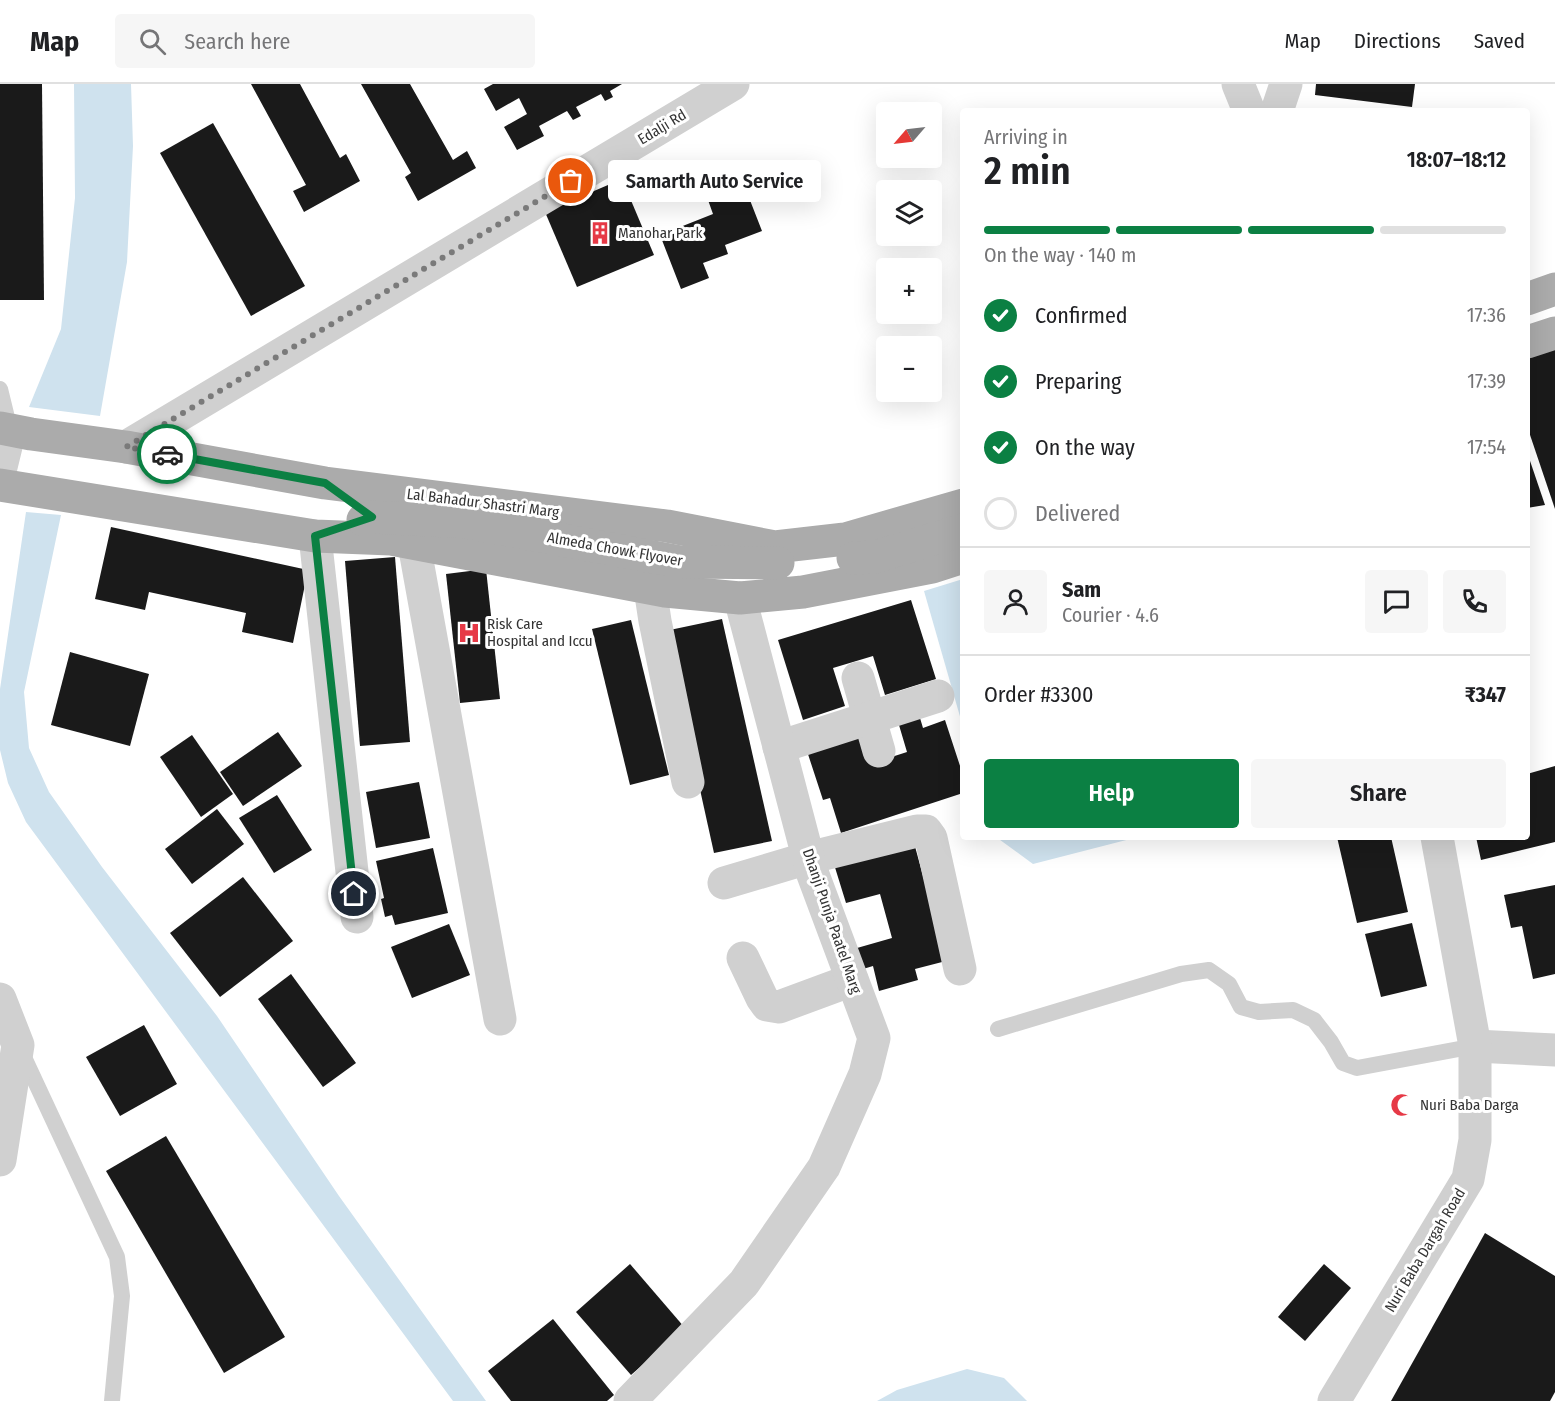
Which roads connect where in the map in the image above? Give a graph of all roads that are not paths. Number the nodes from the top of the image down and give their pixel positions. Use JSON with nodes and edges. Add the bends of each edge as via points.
{"nodes":[{"id":1,"x":732,"y":84,"type":"edge"},
{"id":2,"x":1238,"y":84,"type":"edge"},
{"id":3,"x":1286,"y":84,"type":"edge"},
{"id":4,"x":1248,"y":108,"type":"edge"},
{"id":5,"x":1277,"y":108,"type":"edge"},
{"id":6,"x":1555,"y":289,"type":"edge"},
{"id":7,"x":1530,"y":298,"type":"edge"},
{"id":8,"x":1555,"y":312,"type":"edge"},
{"id":9,"x":1530,"y":320,"type":"edge"},
{"id":10,"x":1555,"y":333,"type":"edge"},
{"id":11,"x":1530,"y":341,"type":"edge"},
{"id":12,"x":0,"y":389,"type":"edge"},
{"id":13,"x":5,"y":429,"type":"edge"},
{"id":14,"x":126,"y":447,"type":"junction"},
{"id":15,"x":0,"y":471,"type":"edge"},
{"id":16,"x":325,"y":483,"type":"junction"},
{"id":17,"x":0,"y":485,"type":"edge"},
{"id":18,"x":960,"y":506,"type":"edge"},
{"id":19,"x":372,"y":517,"type":"junction"},
{"id":20,"x":960,"y":531,"type":"edge"},
{"id":21,"x":315,"y":536,"type":"junction"},
{"id":22,"x":414,"y":544,"type":"junction"},
{"id":23,"x":960,"y":558,"type":"edge"},
{"id":24,"x":650,"y":588,"type":"junction"},
{"id":25,"x":740,"y":598,"type":"junction"},
{"id":26,"x":858,"y":678,"type":"dead end"},
{"id":27,"x":938,"y":696,"type":"dead end"},
{"id":28,"x":870,"y":718,"type":"junction"},
{"id":29,"x":779,"y":747,"type":"junction"},
{"id":30,"x":879,"y":750,"type":"dead end"},
{"id":31,"x":688,"y":782,"type":"dead end"},
{"id":32,"x":1438,"y":840,"type":"edge"},
{"id":33,"x":808,"y":858,"type":"junction"},
{"id":34,"x":723,"y":883,"type":"dead end"},
{"id":35,"x":357,"y":917,"type":"dead end"},
{"id":36,"x":743,"y":958,"type":"dead end"},
{"id":37,"x":960,"y":969,"type":"dead end"},
{"id":38,"x":852,"y":980,"type":"junction"},
{"id":39,"x":0,"y":999,"type":"edge"},
{"id":40,"x":500,"y":1019,"type":"dead end"},
{"id":41,"x":998,"y":1029,"type":"dead end"},
{"id":42,"x":18,"y":1045,"type":"junction"},
{"id":43,"x":1475,"y":1046,"type":"junction"},
{"id":44,"x":1555,"y":1050,"type":"edge"},
{"id":45,"x":0,"y":1160,"type":"edge"},
{"id":46,"x":112,"y":1401,"type":"edge"},
{"id":47,"x":630,"y":1401,"type":"edge"},
{"id":48,"x":1334,"y":1401,"type":"edge"}],
"edges":[{"from":1,"to":14,"type":"street","name":"Edalji Rd"},
{"from":2,"to":4,"type":"street"},
{"from":3,"to":5,"type":"street"},
{"from":6,"to":7,"type":"main road"},
{"from":8,"to":9,"type":"main road"},
{"from":10,"to":11,"type":"main road"},
{"from":12,"to":13,"type":"lane"},
{"from":13,"to":14,"type":"main road","name":"Lal Bahadur Shastri Marg"},
{"from":13,"to":15,"type":"street"},
{"from":14,"to":16,"type":"main road","name":"Lal Bahadur Shastri Marg"},
{"from":16,"to":18,"type":"main road","name":"Lal Bahadur Shastri Marg","via":[[667,526],[775,547],[846,539]]},
{"from":16,"to":19,"type":"main road"},
{"from":17,"to":21,"type":"main road"},
{"from":19,"to":20,"type":"main road","name":"Almeda Chowk Flyover","via":[[466,522],[680,562],[778,563],[875,557]]},
{"from":19,"to":21,"type":"main road","name":"Almeda Chowk Flyover"},
{"from":21,"to":22,"type":"main road","via":[[391,539]]},
{"from":21,"to":35,"type":"street"},
{"from":22,"to":24,"type":"main road"},
{"from":22,"to":40,"type":"street"},
{"from":23,"to":25,"type":"main road","via":[[803,592]]},
{"from":24,"to":25,"type":"main road"},
{"from":24,"to":31,"type":"street"},
{"from":25,"to":29,"type":"street","name":"Dhanji Punja Paatel Marg"},
{"from":26,"to":28,"type":"street"},
{"from":27,"to":28,"type":"street"},
{"from":28,"to":29,"type":"street"},
{"from":28,"to":30,"type":"street"},
{"from":29,"to":33,"type":"street","name":"Dhanji Punja Paatel Marg"},
{"from":32,"to":43,"type":"street","name":"Nuri Baba Dargah Road"},
{"from":33,"to":34,"type":"street"},
{"from":33,"to":37,"type":"street","via":[[926,831],[931,838]]},
{"from":33,"to":38,"type":"street","name":"Dhanji Punja Paatel Marg"},
{"from":36,"to":38,"type":"street","via":[[768,1005],[779,1007]]},
{"from":38,"to":47,"type":"street","name":"Dhanji Punja Paatel Marg","via":[[874,1038],[865,1074],[824,1167],[744,1283]]},
{"from":39,"to":42,"type":"street"},
{"from":41,"to":43,"type":"lane","via":[[1181,974],[1209,970],[1229,984],[1241,1007],[1259,1012],[1293,1010],[1314,1020],[1343,1063],[1357,1068]]},
{"from":42,"to":45,"type":"street"},
{"from":42,"to":46,"type":"lane","via":[[117,1257],[122,1296]]},
{"from":43,"to":44,"type":"street"},
{"from":43,"to":48,"type":"street","name":"Nuri Baba Dargah Road","via":[[1475,1140],[1468,1179]]}]}
